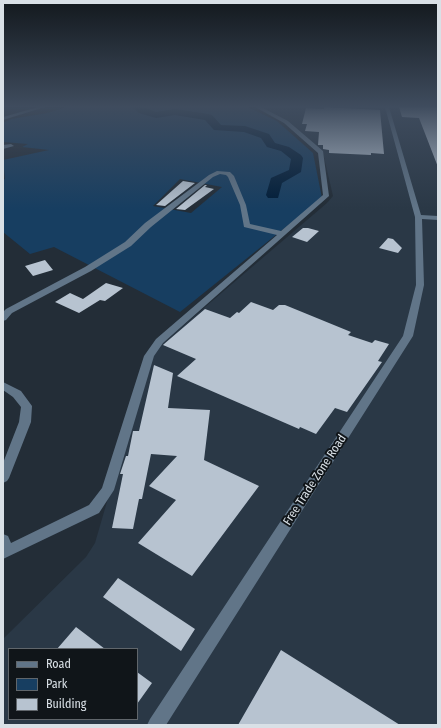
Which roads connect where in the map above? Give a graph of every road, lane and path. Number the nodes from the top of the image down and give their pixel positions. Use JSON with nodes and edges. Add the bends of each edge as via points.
{"nodes":[{"id":1,"x":308,"y":141,"type":"edge"},
{"id":2,"x":397,"y":141,"type":"edge"},
{"id":3,"x":11,"y":146,"type":"dead end"},
{"id":4,"x":3,"y":147,"type":"edge"},
{"id":5,"x":418,"y":217,"type":"junction"},
{"id":6,"x":438,"y":218,"type":"edge"},
{"id":7,"x":282,"y":234,"type":"junction"},
{"id":8,"x":3,"y":318,"type":"edge"},
{"id":9,"x":3,"y":385,"type":"edge"},
{"id":10,"x":3,"y":478,"type":"edge"},
{"id":11,"x":4,"y":548,"type":"edge"},
{"id":12,"x":156,"y":725,"type":"edge"}],
"edges":[{"from":1,"to":7,"type":"street","via":[[321,152],[326,196]]},
{"from":2,"to":5,"type":"street","name":"Free Trade Zone Road"},
{"from":3,"to":4,"type":"street"},
{"from":5,"to":6,"type":"street"},
{"from":5,"to":12,"type":"street","name":"Free Trade Zone Road","via":[[420,285],[408,336]]},
{"from":7,"to":8,"type":"street","via":[[247,225],[243,205],[231,176],[218,172],[148,224],[128,244],[88,269],[9,311]]},
{"from":7,"to":11,"type":"street","via":[[158,342],[149,356],[108,490],[94,509]]},
{"from":9,"to":10,"type":"street","via":[[17,394],[27,406],[25,422]]}]}
